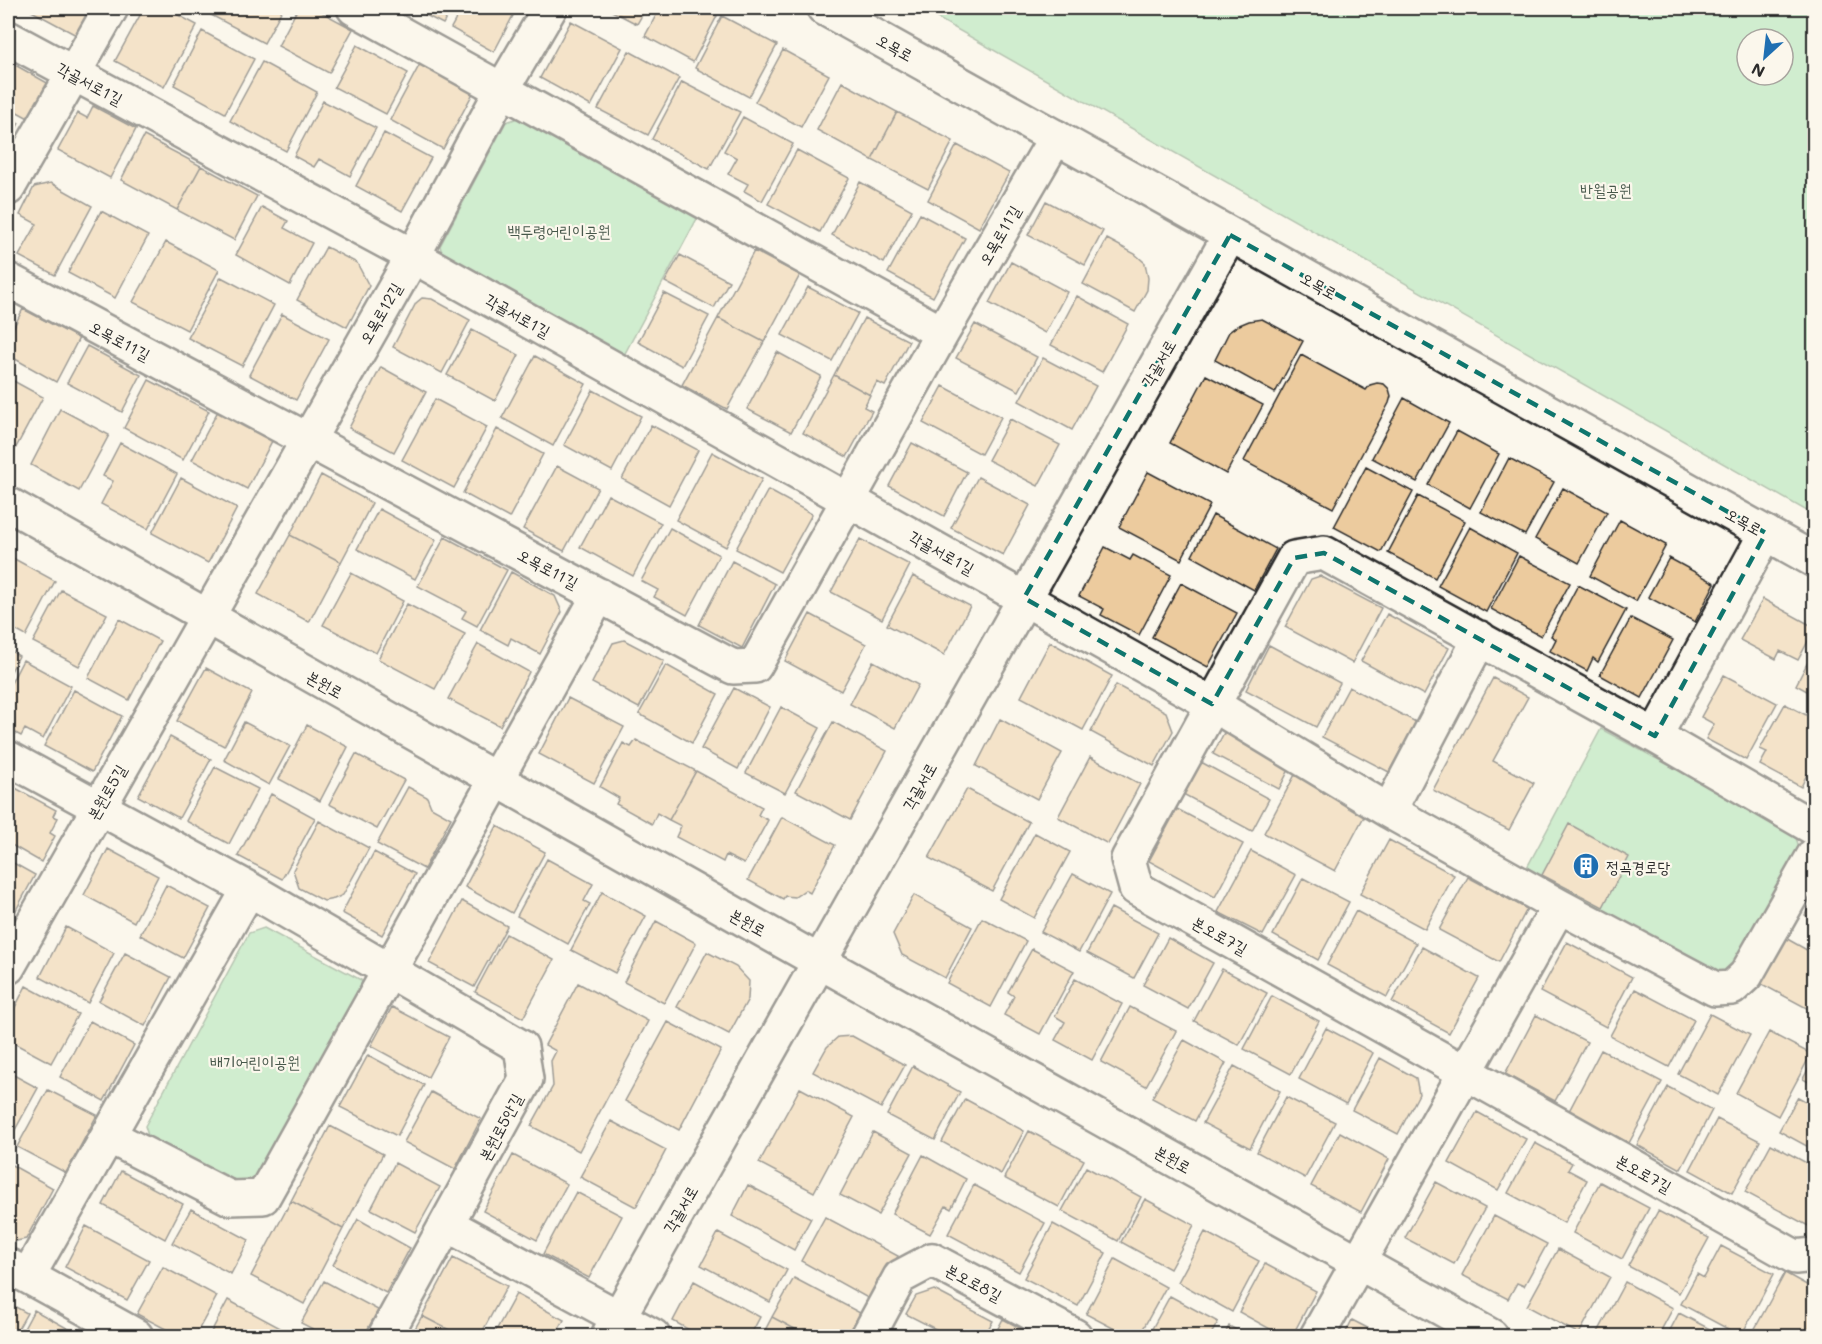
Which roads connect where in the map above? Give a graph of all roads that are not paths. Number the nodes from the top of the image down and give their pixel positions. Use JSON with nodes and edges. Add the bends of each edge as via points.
{"nodes":[{"id":1,"x":111,"y":8,"type":"edge"},
{"id":2,"x":354,"y":8,"type":"edge"},
{"id":3,"x":550,"y":8,"type":"edge"},
{"id":4,"x":824,"y":8,"type":"edge"},
{"id":5,"x":872,"y":19,"type":"edge"},
{"id":6,"x":8,"y":38,"type":"edge"},
{"id":7,"x":73,"y":74,"type":"junction"},
{"id":8,"x":502,"y":90,"type":"junction"},
{"id":9,"x":1056,"y":137,"type":"junction"},
{"id":10,"x":8,"y":188,"type":"edge"},
{"id":11,"x":1230,"y":235,"type":"junction"},
{"id":12,"x":412,"y":256,"type":"junction"},
{"id":13,"x":8,"y":280,"type":"edge"},
{"id":14,"x":942,"y":333,"type":"junction"},
{"id":15,"x":308,"y":440,"type":"junction"},
{"id":16,"x":849,"y":499,"type":"junction"},
{"id":17,"x":8,"y":504,"type":"edge"},
{"id":18,"x":1766,"y":533,"type":"junction"},
{"id":19,"x":1815,"y":560,"type":"edge"},
{"id":20,"x":599,"y":595,"type":"junction"},
{"id":21,"x":1024,"y":598,"type":"junction"},
{"id":22,"x":206,"y":618,"type":"junction"},
{"id":23,"x":1480,"y":638,"type":"junction"},
{"id":24,"x":1212,"y":704,"type":"junction"},
{"id":25,"x":1655,"y":736,"type":"junction"},
{"id":26,"x":8,"y":758,"type":"edge"},
{"id":27,"x":496,"y":780,"type":"junction"},
{"id":28,"x":97,"y":807,"type":"junction"},
{"id":29,"x":1389,"y":811,"type":"junction"},
{"id":30,"x":1815,"y":828,"type":"edge"},
{"id":31,"x":1815,"y":855,"type":"edge"},
{"id":32,"x":249,"y":889,"type":"junction"},
{"id":33,"x":1559,"y":906,"type":"junction"},
{"id":34,"x":820,"y":962,"type":"junction"},
{"id":35,"x":8,"y":967,"type":"edge"},
{"id":36,"x":391,"y":970,"type":"junction"},
{"id":37,"x":1466,"y":1073,"type":"junction"},
{"id":38,"x":109,"y":1137,"type":"junction"},
{"id":39,"x":447,"y":1225,"type":"junction"},
{"id":40,"x":1815,"y":1255,"type":"edge"},
{"id":41,"x":1358,"y":1262,"type":"junction"},
{"id":42,"x":18,"y":1270,"type":"edge"},
{"id":43,"x":613,"y":1327,"type":"edge"},
{"id":44,"x":136,"y":1336,"type":"edge"},
{"id":45,"x":385,"y":1336,"type":"edge"},
{"id":46,"x":653,"y":1336,"type":"edge"},
{"id":47,"x":868,"y":1336,"type":"edge"},
{"id":48,"x":1075,"y":1336,"type":"edge"},
{"id":49,"x":1317,"y":1336,"type":"edge"},
{"id":50,"x":1491,"y":1336,"type":"edge"}],
"edges":[{"from":1,"to":7,"type":"street"},
{"from":2,"to":8,"type":"street"},
{"from":3,"to":8,"type":"street","name":"오목로12길"},
{"from":4,"to":5,"type":"street","name":"오목로"},
{"from":5,"to":9,"type":"street","name":"오목로"},
{"from":6,"to":7,"type":"street","name":"각골서로1길"},
{"from":7,"to":10,"type":"street"},
{"from":7,"to":12,"type":"street","name":"각골서로1길"},
{"from":8,"to":12,"type":"street","name":"오목로12길"},
{"from":8,"to":14,"type":"street"},
{"from":9,"to":11,"type":"street","name":"오목로"},
{"from":9,"to":14,"type":"street","name":"오목로11길"},
{"from":11,"to":18,"type":"street","name":"오목로"},
{"from":11,"to":21,"type":"street","name":"각골서로"},
{"from":12,"to":15,"type":"street","name":"오목로12길"},
{"from":12,"to":16,"type":"street","name":"각골서로1길"},
{"from":13,"to":15,"type":"street","name":"오목로11길"},
{"from":14,"to":16,"type":"street","name":"오목로11길"},
{"from":15,"to":20,"type":"street","name":"오목로11길"},
{"from":15,"to":22,"type":"street","name":"오목로12길"},
{"from":16,"to":20,"type":"street","name":"오목로11길","via":[[755,666],[733,667]]},
{"from":16,"to":21,"type":"street","name":"각골서로1길"},
{"from":17,"to":22,"type":"street","name":"본원로"},
{"from":18,"to":19,"type":"street","name":"오목로"},
{"from":18,"to":25,"type":"street"},
{"from":20,"to":27,"type":"street"},
{"from":21,"to":24,"type":"street","name":"각골서로1길"},
{"from":21,"to":34,"type":"street","name":"각골서로"},
{"from":22,"to":27,"type":"street","name":"본원로"},
{"from":22,"to":28,"type":"street","name":"본원로5길"},
{"from":23,"to":24,"type":"street","name":"본오로7길","via":[[1324,553],[1294,558]]},
{"from":23,"to":25,"type":"street","name":"본오로7길"},
{"from":23,"to":29,"type":"street"},
{"from":24,"to":29,"type":"street","name":"각골서로1길"},
{"from":24,"to":37,"type":"street","name":"본오로7길","via":[[1128,859],[1136,888]]},
{"from":25,"to":30,"type":"street","name":"본오로7길"},
{"from":26,"to":28,"type":"street","name":"본원로5안길"},
{"from":27,"to":34,"type":"street","name":"본원로"},
{"from":27,"to":36,"type":"street"},
{"from":28,"to":32,"type":"street","name":"본원로5안길"},
{"from":28,"to":35,"type":"street","name":"본원로5길"},
{"from":29,"to":33,"type":"street"},
{"from":31,"to":33,"type":"street","via":[[1746,975],[1732,988],[1715,989]]},
{"from":32,"to":36,"type":"street","name":"본원로5안길"},
{"from":32,"to":38,"type":"street"},
{"from":33,"to":37,"type":"street"},
{"from":34,"to":41,"type":"street","name":"본원로"},
{"from":34,"to":43,"type":"street","name":"각골서로"},
{"from":36,"to":38,"type":"street","via":[[263,1197],[230,1198]]},
{"from":36,"to":39,"type":"street","name":"본원로5안길","via":[[521,1047],[526,1079]]},
{"from":37,"to":40,"type":"street","name":"본오로7길","via":[[1795,1257]]},
{"from":37,"to":41,"type":"street"},
{"from":38,"to":42,"type":"street"},
{"from":39,"to":43,"type":"street"},
{"from":39,"to":45,"type":"street","name":"본원로5안길"},
{"from":41,"to":49,"type":"street"},
{"from":41,"to":50,"type":"street","name":"본원로"},
{"from":42,"to":44,"type":"street"},
{"from":43,"to":46,"type":"street"},
{"from":47,"to":48,"type":"street","name":"본오로8길","via":[[900,1277],[932,1260]]}]}
